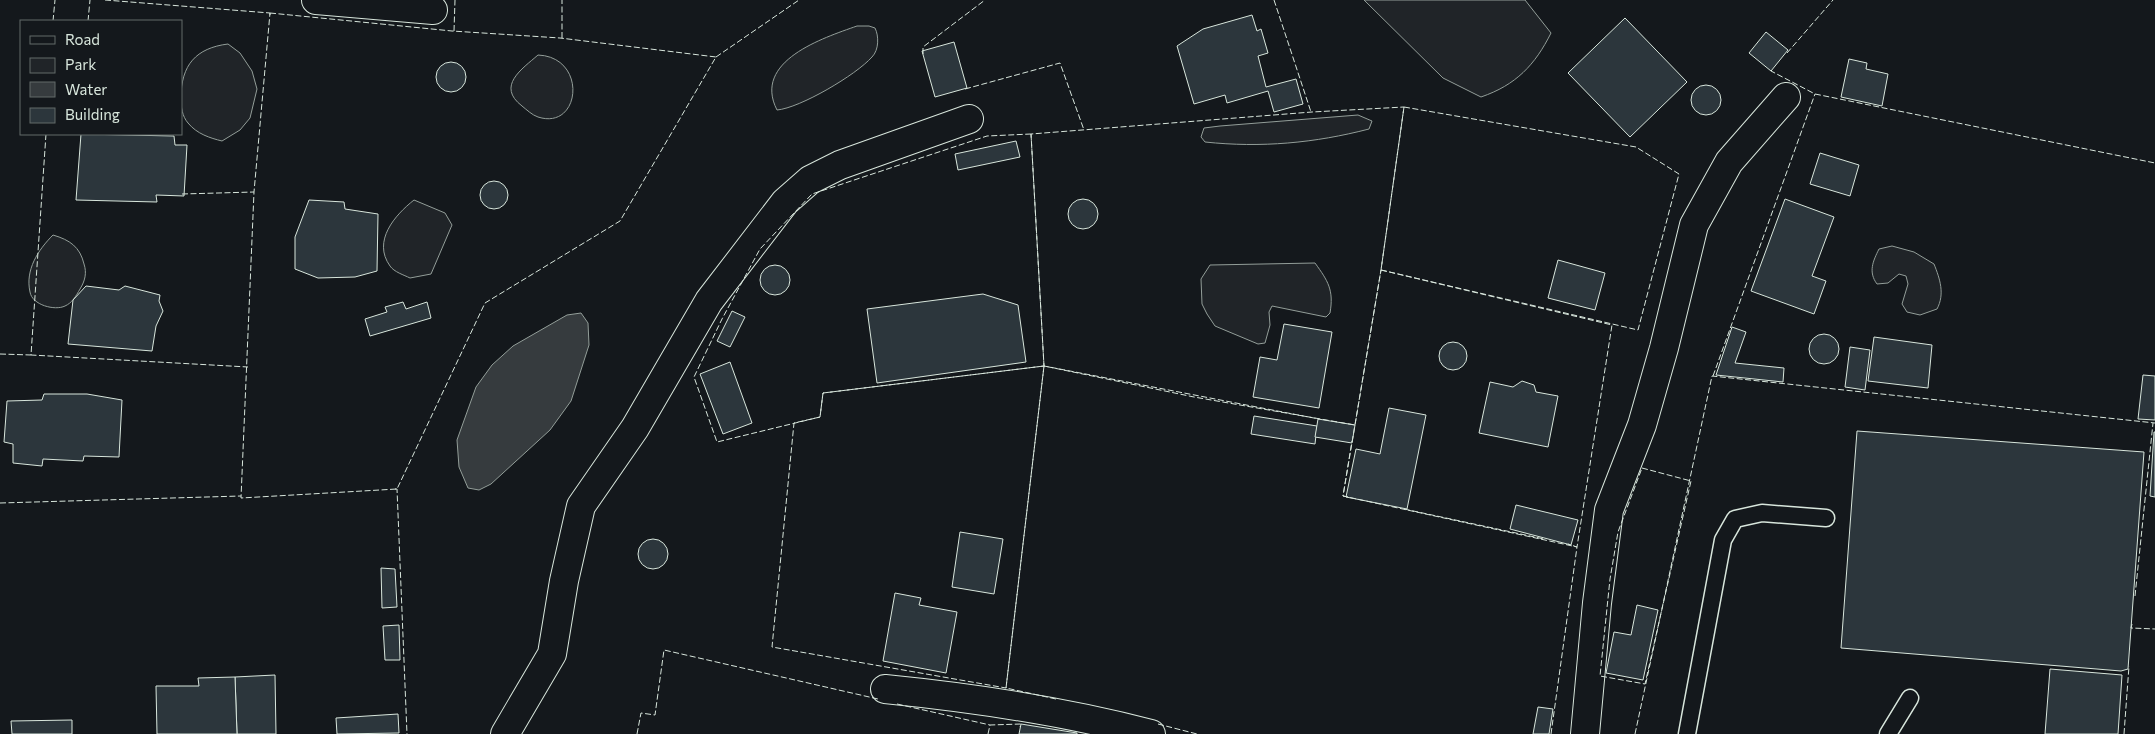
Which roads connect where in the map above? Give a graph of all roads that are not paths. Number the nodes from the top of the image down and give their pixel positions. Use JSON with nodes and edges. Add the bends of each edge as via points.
{"nodes":[{"id":1,"x":316,"y":0,"type":"edge"},
{"id":2,"x":433,"y":10,"type":"dead end"},
{"id":3,"x":1786,"y":97,"type":"dead end"},
{"id":4,"x":969,"y":119,"type":"dead end"},
{"id":5,"x":1826,"y":518,"type":"dead end"},
{"id":6,"x":885,"y":689,"type":"dead end"},
{"id":7,"x":1910,"y":698,"type":"dead end"},
{"id":8,"x":505,"y":734,"type":"edge"},
{"id":9,"x":1151,"y":734,"type":"edge"},
{"id":10,"x":1585,"y":734,"type":"edge"},
{"id":11,"x":1687,"y":734,"type":"edge"},
{"id":12,"x":1888,"y":734,"type":"edge"}],
"edges":[{"from":1,"to":2,"type":"street"},
{"from":3,"to":10,"type":"street","via":[[1729,162],[1694,225],[1642,425],[1609,510]]},
{"from":4,"to":8,"type":"street","via":[[840,165],[810,180],[785,202],[709,301],[634,428],[581,506],[552,654]]},
{"from":5,"to":11,"type":"lane","via":[[1762,514],[1735,520],[1723,540]]},
{"from":6,"to":9,"type":"street","via":[[1092,718]]},
{"from":7,"to":12,"type":"lane"}]}
